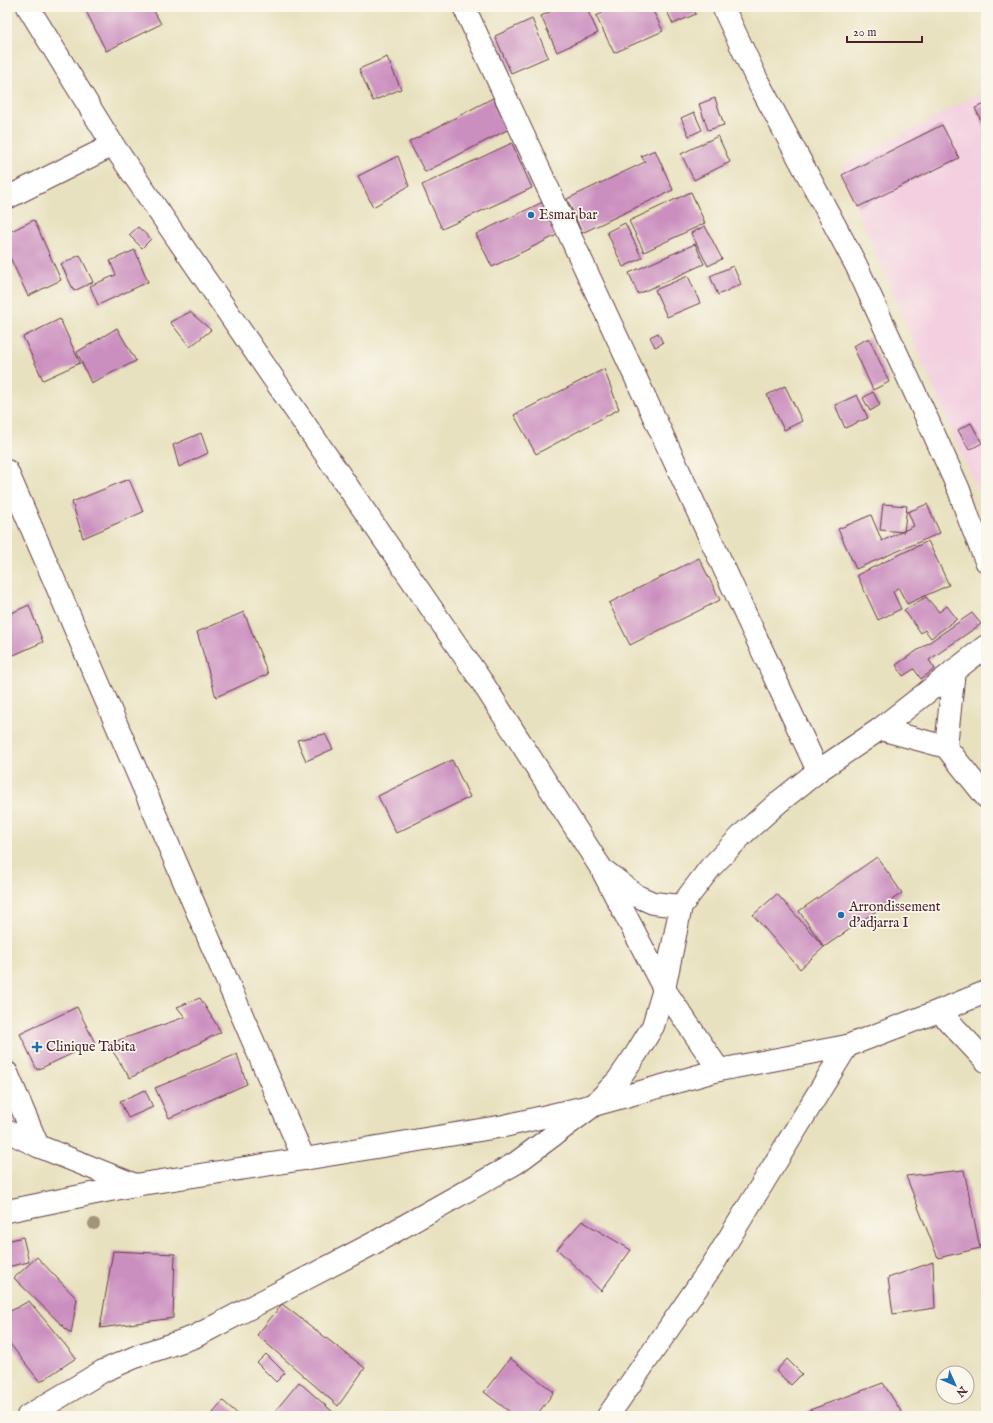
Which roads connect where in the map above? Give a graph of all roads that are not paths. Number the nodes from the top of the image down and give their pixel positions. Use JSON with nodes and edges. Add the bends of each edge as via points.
{"nodes":[{"id":1,"x":28,"y":7,"type":"edge"},
{"id":2,"x":464,"y":7,"type":"edge"},
{"id":3,"x":722,"y":7,"type":"edge"},
{"id":4,"x":113,"y":145,"type":"junction"},
{"id":5,"x":7,"y":198,"type":"edge"},
{"id":6,"x":7,"y":471,"type":"edge"},
{"id":7,"x":986,"y":561,"type":"edge"},
{"id":8,"x":986,"y":646,"type":"edge"},
{"id":9,"x":954,"y":670,"type":"junction"},
{"id":10,"x":880,"y":729,"type":"junction"},
{"id":11,"x":946,"y":747,"type":"junction"},
{"id":12,"x":818,"y":772,"type":"junction"},
{"id":13,"x":986,"y":797,"type":"edge"},
{"id":14,"x":601,"y":868,"type":"junction"},
{"id":15,"x":681,"y":906,"type":"junction"},
{"id":16,"x":664,"y":989,"type":"junction"},
{"id":17,"x":986,"y":992,"type":"edge"},
{"id":18,"x":939,"y":1011,"type":"junction"},
{"id":19,"x":847,"y":1046,"type":"junction"},
{"id":20,"x":986,"y":1061,"type":"edge"},
{"id":21,"x":719,"y":1070,"type":"junction"},
{"id":22,"x":7,"y":1073,"type":"edge"},
{"id":23,"x":594,"y":1105,"type":"junction"},
{"id":24,"x":7,"y":1131,"type":"edge"},
{"id":25,"x":38,"y":1146,"type":"junction"},
{"id":26,"x":304,"y":1159,"type":"junction"},
{"id":27,"x":135,"y":1185,"type":"junction"},
{"id":28,"x":7,"y":1211,"type":"edge"},
{"id":29,"x":28,"y":1416,"type":"edge"},
{"id":30,"x":608,"y":1416,"type":"edge"}],
"edges":[{"from":1,"to":4,"type":"street"},
{"from":2,"to":12,"type":"street"},
{"from":3,"to":7,"type":"street","via":[[758,82],[856,265],[959,490]]},
{"from":4,"to":5,"type":"street"},
{"from":4,"to":14,"type":"street","via":[[482,682]]},
{"from":6,"to":26,"type":"street"},
{"from":8,"to":9,"type":"street"},
{"from":9,"to":10,"type":"street"},
{"from":9,"to":11,"type":"street"},
{"from":10,"to":11,"type":"street"},
{"from":10,"to":12,"type":"street"},
{"from":11,"to":13,"type":"street"},
{"from":12,"to":15,"type":"street","via":[[744,833],[710,868]]},
{"from":14,"to":15,"type":"street","via":[[637,896],[653,903]]},
{"from":14,"to":16,"type":"street"},
{"from":15,"to":16,"type":"street"},
{"from":16,"to":21,"type":"street"},
{"from":16,"to":23,"type":"street","via":[[653,1026],[618,1080]]},
{"from":17,"to":18,"type":"street"},
{"from":18,"to":19,"type":"street"},
{"from":18,"to":20,"type":"street"},
{"from":19,"to":21,"type":"street"},
{"from":19,"to":30,"type":"street","via":[[712,1266]]},
{"from":21,"to":23,"type":"street"},
{"from":22,"to":25,"type":"street"},
{"from":23,"to":26,"type":"street","via":[[504,1126]]},
{"from":23,"to":29,"type":"street","via":[[516,1163],[374,1243],[194,1337],[102,1371]]},
{"from":24,"to":25,"type":"street"},
{"from":25,"to":27,"type":"street"},
{"from":26,"to":27,"type":"street"},
{"from":27,"to":28,"type":"street"}]}
